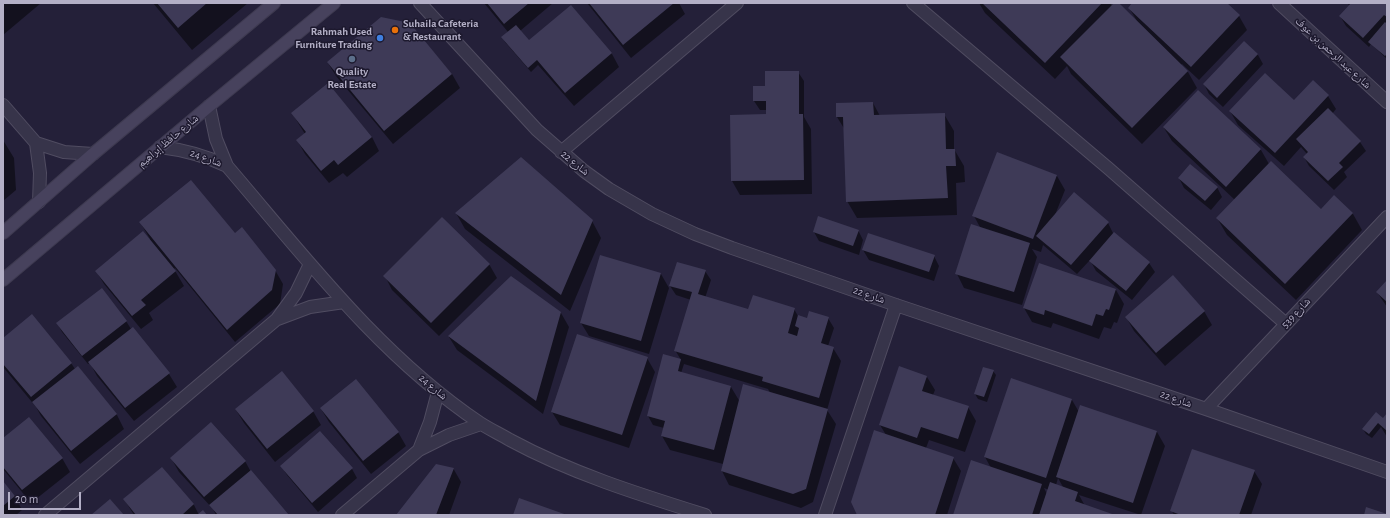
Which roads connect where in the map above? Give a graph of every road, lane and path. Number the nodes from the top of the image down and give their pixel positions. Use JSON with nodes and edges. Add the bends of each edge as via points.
{"nodes":[{"id":1,"x":274,"y":3,"type":"edge"},
{"id":2,"x":334,"y":3,"type":"edge"},
{"id":3,"x":420,"y":3,"type":"edge"},
{"id":4,"x":737,"y":3,"type":"edge"},
{"id":5,"x":913,"y":3,"type":"edge"},
{"id":6,"x":1279,"y":3,"type":"edge"},
{"id":7,"x":1387,"y":102,"type":"edge"},
{"id":8,"x":3,"y":105,"type":"edge"},
{"id":9,"x":209,"y":106,"type":"junction"},
{"id":10,"x":36,"y":143,"type":"junction"},
{"id":11,"x":160,"y":148,"type":"junction"},
{"id":12,"x":561,"y":152,"type":"junction"},
{"id":13,"x":93,"y":154,"type":"junction"},
{"id":14,"x":227,"y":166,"type":"junction"},
{"id":15,"x":39,"y":202,"type":"junction"},
{"id":16,"x":1387,"y":217,"type":"edge"},
{"id":17,"x":3,"y":233,"type":"edge"},
{"id":18,"x":310,"y":264,"type":"junction"},
{"id":19,"x":3,"y":280,"type":"edge"},
{"id":20,"x":344,"y":302,"type":"junction"},
{"id":21,"x":896,"y":305,"type":"junction"},
{"id":22,"x":277,"y":320,"type":"junction"},
{"id":23,"x":1286,"y":324,"type":"junction"},
{"id":24,"x":438,"y":392,"type":"junction"},
{"id":25,"x":1206,"y":409,"type":"junction"},
{"id":26,"x":481,"y":424,"type":"junction"},
{"id":27,"x":419,"y":450,"type":"junction"},
{"id":28,"x":1387,"y":472,"type":"edge"},
{"id":29,"x":45,"y":515,"type":"edge"},
{"id":30,"x":342,"y":515,"type":"edge"},
{"id":31,"x":705,"y":515,"type":"edge"},
{"id":32,"x":825,"y":515,"type":"edge"}],
"edges":[{"from":1,"to":13,"type":"street"},
{"from":2,"to":9,"type":"street","name":"شارع حافظ إبراهيم"},
{"from":3,"to":12,"type":"street","name":"شارع 22","via":[[537,130]]},
{"from":4,"to":12,"type":"street"},
{"from":5,"to":23,"type":"street","via":[[1108,168]]},
{"from":6,"to":7,"type":"street","name":"شارع عبد الرحمن بن عوف"},
{"from":8,"to":10,"type":"street"},
{"from":9,"to":11,"type":"street","name":"شارع حافظ إبراهيم"},
{"from":9,"to":14,"type":"street","name":"شارع 24","via":[[216,139]]},
{"from":10,"to":13,"type":"street","via":[[64,152]]},
{"from":10,"to":15,"type":"street","via":[[40,173]]},
{"from":11,"to":14,"type":"street","name":"شارع 24","via":[[195,152]]},
{"from":11,"to":19,"type":"street","name":"شارع حافظ إبراهيم"},
{"from":12,"to":21,"type":"street","name":"شارع 22","via":[[609,189],[673,224],[732,248]]},
{"from":13,"to":15,"type":"street"},
{"from":14,"to":18,"type":"street","name":"شارع 24"},
{"from":15,"to":17,"type":"street"},
{"from":16,"to":23,"type":"street","name":"شارع 539"},
{"from":18,"to":20,"type":"street","name":"شارع 24"},
{"from":18,"to":22,"type":"street","via":[[296,293]]},
{"from":20,"to":22,"type":"street","via":[[310,307]]},
{"from":20,"to":24,"type":"street","name":"شارع 24","via":[[392,352]]},
{"from":21,"to":25,"type":"street","name":"شارع 22"},
{"from":21,"to":32,"type":"street"},
{"from":22,"to":29,"type":"street"},
{"from":23,"to":25,"type":"street","name":"شارع 539"},
{"from":24,"to":26,"type":"street","name":"شارع 24"},
{"from":24,"to":27,"type":"street"},
{"from":25,"to":28,"type":"street","name":"شارع 22"},
{"from":26,"to":27,"type":"street","via":[[449,435]]},
{"from":26,"to":31,"type":"street","name":"شارع 24","via":[[568,468]]},
{"from":27,"to":30,"type":"street"}]}
